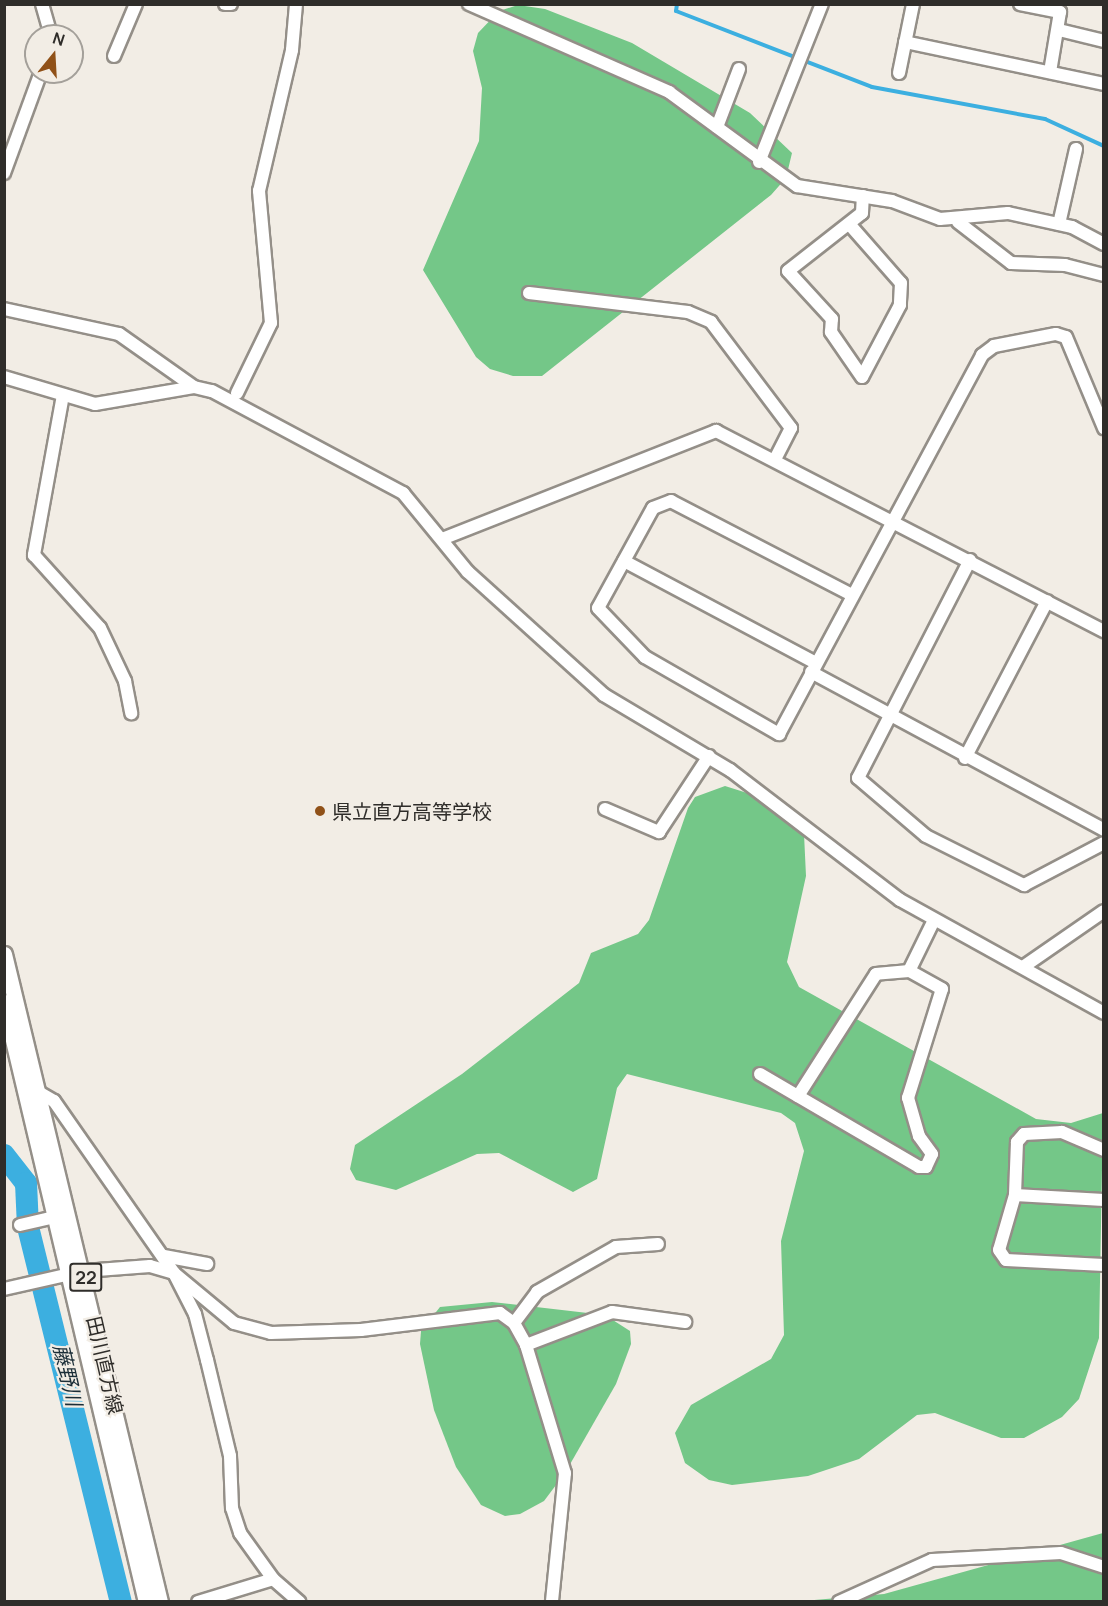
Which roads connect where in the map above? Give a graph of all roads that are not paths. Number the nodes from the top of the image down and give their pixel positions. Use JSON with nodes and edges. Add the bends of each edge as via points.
{"nodes":[{"id":1,"x":42,"y":4,"type":"edge"},
{"id":2,"x":136,"y":4,"type":"edge"},
{"id":3,"x":225,"y":4,"type":"edge"},
{"id":4,"x":231,"y":4,"type":"edge"},
{"id":5,"x":296,"y":4,"type":"edge"},
{"id":6,"x":469,"y":4,"type":"edge"},
{"id":7,"x":822,"y":4,"type":"edge"},
{"id":8,"x":913,"y":4,"type":"edge"},
{"id":9,"x":1020,"y":4,"type":"edge"},
{"id":10,"x":48,"y":24,"type":"edge"},
{"id":11,"x":1059,"y":30,"type":"junction"},
{"id":12,"x":1104,"y":40,"type":"edge"},
{"id":13,"x":905,"y":42,"type":"junction"},
{"id":14,"x":114,"y":56,"type":"dead end"},
{"id":15,"x":740,"y":69,"type":"dead end"},
{"id":16,"x":1050,"y":72,"type":"junction"},
{"id":17,"x":899,"y":73,"type":"dead end"},
{"id":18,"x":37,"y":84,"type":"edge"},
{"id":19,"x":1104,"y":84,"type":"edge"},
{"id":20,"x":717,"y":127,"type":"junction"},
{"id":21,"x":1076,"y":149,"type":"dead end"},
{"id":22,"x":759,"y":162,"type":"junction"},
{"id":23,"x":4,"y":173,"type":"edge"},
{"id":24,"x":863,"y":196,"type":"junction"},
{"id":25,"x":958,"y":222,"type":"junction"},
{"id":26,"x":1059,"y":224,"type":"junction"},
{"id":27,"x":850,"y":225,"type":"junction"},
{"id":28,"x":1104,"y":244,"type":"edge"},
{"id":29,"x":1104,"y":275,"type":"edge"},
{"id":30,"x":529,"y":293,"type":"dead end"},
{"id":31,"x":4,"y":309,"type":"edge"},
{"id":32,"x":4,"y":377,"type":"edge"},
{"id":33,"x":194,"y":387,"type":"junction"},
{"id":34,"x":237,"y":393,"type":"dead end"},
{"id":35,"x":63,"y":395,"type":"junction"},
{"id":36,"x":1104,"y":428,"type":"edge"},
{"id":37,"x":775,"y":460,"type":"junction"},
{"id":38,"x":892,"y":519,"type":"junction"},
{"id":39,"x":442,"y":539,"type":"junction"},
{"id":40,"x":970,"y":560,"type":"junction"},
{"id":41,"x":624,"y":561,"type":"junction"},
{"id":42,"x":852,"y":595,"type":"junction"},
{"id":43,"x":1047,"y":601,"type":"junction"},
{"id":44,"x":1104,"y":631,"type":"edge"},
{"id":45,"x":814,"y":668,"type":"junction"},
{"id":46,"x":131,"y":713,"type":"dead end"},
{"id":47,"x":886,"y":715,"type":"junction"},
{"id":48,"x":709,"y":756,"type":"junction"},
{"id":49,"x":965,"y":758,"type":"junction"},
{"id":50,"x":605,"y":809,"type":"dead end"},
{"id":51,"x":1104,"y":830,"type":"edge"},
{"id":52,"x":1104,"y":843,"type":"edge"},
{"id":53,"x":1104,"y":911,"type":"edge"},
{"id":54,"x":934,"y":920,"type":"junction"},
{"id":55,"x":4,"y":954,"type":"edge"},
{"id":56,"x":1023,"y":967,"type":"junction"},
{"id":57,"x":909,"y":971,"type":"junction"},
{"id":58,"x":4,"y":1002,"type":"edge"},
{"id":59,"x":1104,"y":1013,"type":"edge"},
{"id":60,"x":760,"y":1074,"type":"dead end"},
{"id":61,"x":40,"y":1093,"type":"junction"},
{"id":62,"x":798,"y":1096,"type":"junction"},
{"id":63,"x":1104,"y":1150,"type":"edge"},
{"id":64,"x":1015,"y":1195,"type":"junction"},
{"id":65,"x":1104,"y":1200,"type":"edge"},
{"id":66,"x":54,"y":1217,"type":"dead end"},
{"id":67,"x":20,"y":1225,"type":"dead end"},
{"id":68,"x":658,"y":1244,"type":"dead end"},
{"id":69,"x":164,"y":1256,"type":"junction"},
{"id":70,"x":207,"y":1264,"type":"dead end"},
{"id":71,"x":1104,"y":1264,"type":"edge"},
{"id":72,"x":84,"y":1271,"type":"junction"},
{"id":73,"x":174,"y":1273,"type":"junction"},
{"id":74,"x":66,"y":1276,"type":"junction"},
{"id":75,"x":4,"y":1289,"type":"edge"},
{"id":76,"x":685,"y":1322,"type":"dead end"},
{"id":77,"x":514,"y":1323,"type":"junction"},
{"id":78,"x":526,"y":1345,"type":"junction"},
{"id":79,"x":1104,"y":1567,"type":"edge"},
{"id":80,"x":273,"y":1579,"type":"junction"},
{"id":81,"x":146,"y":1602,"type":"edge"},
{"id":82,"x":160,"y":1602,"type":"edge"},
{"id":83,"x":198,"y":1602,"type":"edge"},
{"id":84,"x":299,"y":1602,"type":"edge"},
{"id":85,"x":552,"y":1602,"type":"edge"},
{"id":86,"x":839,"y":1602,"type":"edge"}],
"edges":[{"from":1,"to":10,"type":"street"},
{"from":2,"to":14,"type":"street"},
{"from":3,"to":4,"type":"street"},
{"from":5,"to":34,"type":"street","via":[[292,50],[259,191],[271,323]]},
{"from":6,"to":20,"type":"street","via":[[669,92]]},
{"from":7,"to":22,"type":"street"},
{"from":8,"to":13,"type":"street"},
{"from":9,"to":11,"type":"street","via":[[1060,12]]},
{"from":11,"to":12,"type":"street"},
{"from":11,"to":16,"type":"street"},
{"from":13,"to":16,"type":"street"},
{"from":13,"to":17,"type":"street"},
{"from":15,"to":20,"type":"street"},
{"from":16,"to":19,"type":"street"},
{"from":18,"to":23,"type":"street"},
{"from":20,"to":22,"type":"street"},
{"from":21,"to":26,"type":"street"},
{"from":22,"to":24,"type":"street","via":[[797,186]]},
{"from":24,"to":25,"type":"street"},
{"from":24,"to":27,"type":"street","via":[[862,213]]},
{"from":25,"to":26,"type":"street","via":[[1008,213]]},
{"from":25,"to":29,"type":"street","via":[[1011,262],[1065,265]]},
{"from":26,"to":28,"type":"street"},
{"from":27,"to":27,"type":"street","via":[[788,270],[832,319],[831,332],[862,377],[900,305],[901,276]]},
{"from":30,"to":37,"type":"street","via":[[688,312],[711,322],[791,428]]},
{"from":31,"to":33,"type":"street","via":[[119,334]]},
{"from":32,"to":35,"type":"street"},
{"from":33,"to":35,"type":"street","via":[[94,404]]},
{"from":33,"to":39,"type":"street","via":[[234,402],[403,493]]},
{"from":35,"to":46,"type":"street","via":[[34,555],[100,628],[124,681]]},
{"from":36,"to":38,"type":"street","via":[[1066,337],[1056,334],[994,346],[971,369]]},
{"from":37,"to":38,"type":"street"},
{"from":37,"to":39,"type":"street","via":[[716,431]]},
{"from":38,"to":40,"type":"street"},
{"from":38,"to":42,"type":"street"},
{"from":39,"to":48,"type":"street","via":[[468,572],[604,695]]},
{"from":40,"to":43,"type":"street"},
{"from":40,"to":47,"type":"street"},
{"from":41,"to":42,"type":"street","via":[[653,508],[671,501]]},
{"from":41,"to":45,"type":"street"},
{"from":41,"to":45,"type":"street","via":[[598,608],[645,657],[779,734]]},
{"from":42,"to":45,"type":"street"},
{"from":43,"to":44,"type":"street"},
{"from":43,"to":49,"type":"street"},
{"from":45,"to":47,"type":"street"},
{"from":47,"to":49,"type":"street"},
{"from":47,"to":52,"type":"street","via":[[858,778],[927,836],[1024,885]]},
{"from":48,"to":50,"type":"street","via":[[659,832]]},
{"from":48,"to":54,"type":"street","via":[[900,900]]},
{"from":49,"to":51,"type":"street"},
{"from":53,"to":56,"type":"street"},
{"from":54,"to":56,"type":"street"},
{"from":54,"to":57,"type":"street"},
{"from":55,"to":61,"type":"main road","name":"田川直方線","number":"22"},
{"from":56,"to":59,"type":"street"},
{"from":57,"to":62,"type":"street","via":[[876,974]]},
{"from":57,"to":62,"type":"street","via":[[942,989],[908,1098],[931,1162],[919,1167]]},
{"from":58,"to":74,"type":"main road","name":"田川直方線","number":"22"},
{"from":60,"to":62,"type":"street"},
{"from":61,"to":69,"type":"street","via":[[54,1101]]},
{"from":61,"to":72,"type":"main road","name":"田川直方線","number":"22"},
{"from":63,"to":64,"type":"street","via":[[1062,1132],[1024,1134],[1017,1142]]},
{"from":64,"to":65,"type":"street"},
{"from":64,"to":71,"type":"street","via":[[999,1250],[1006,1260]]},
{"from":66,"to":67,"type":"street"},
{"from":68,"to":77,"type":"street","via":[[616,1247],[537,1292]]},
{"from":69,"to":70,"type":"street"},
{"from":69,"to":73,"type":"street"},
{"from":72,"to":73,"type":"street","via":[[150,1266]]},
{"from":72,"to":74,"type":"street"},
{"from":72,"to":82,"type":"main road","name":"田川直方線","number":"22"},
{"from":73,"to":77,"type":"street","via":[[208,1305],[250,1330],[361,1330],[500,1313]]},
{"from":73,"to":80,"type":"street","via":[[195,1314],[207,1360],[230,1456],[232,1508],[240,1533]]},
{"from":74,"to":75,"type":"street"},
{"from":74,"to":81,"type":"main road","name":"田川直方線","number":"22"},
{"from":76,"to":78,"type":"street","via":[[612,1312]]},
{"from":77,"to":78,"type":"street"},
{"from":78,"to":85,"type":"street","via":[[564,1473]]},
{"from":79,"to":86,"type":"street","via":[[1061,1553],[932,1560]]},
{"from":80,"to":83,"type":"street"},
{"from":80,"to":84,"type":"street"}]}
